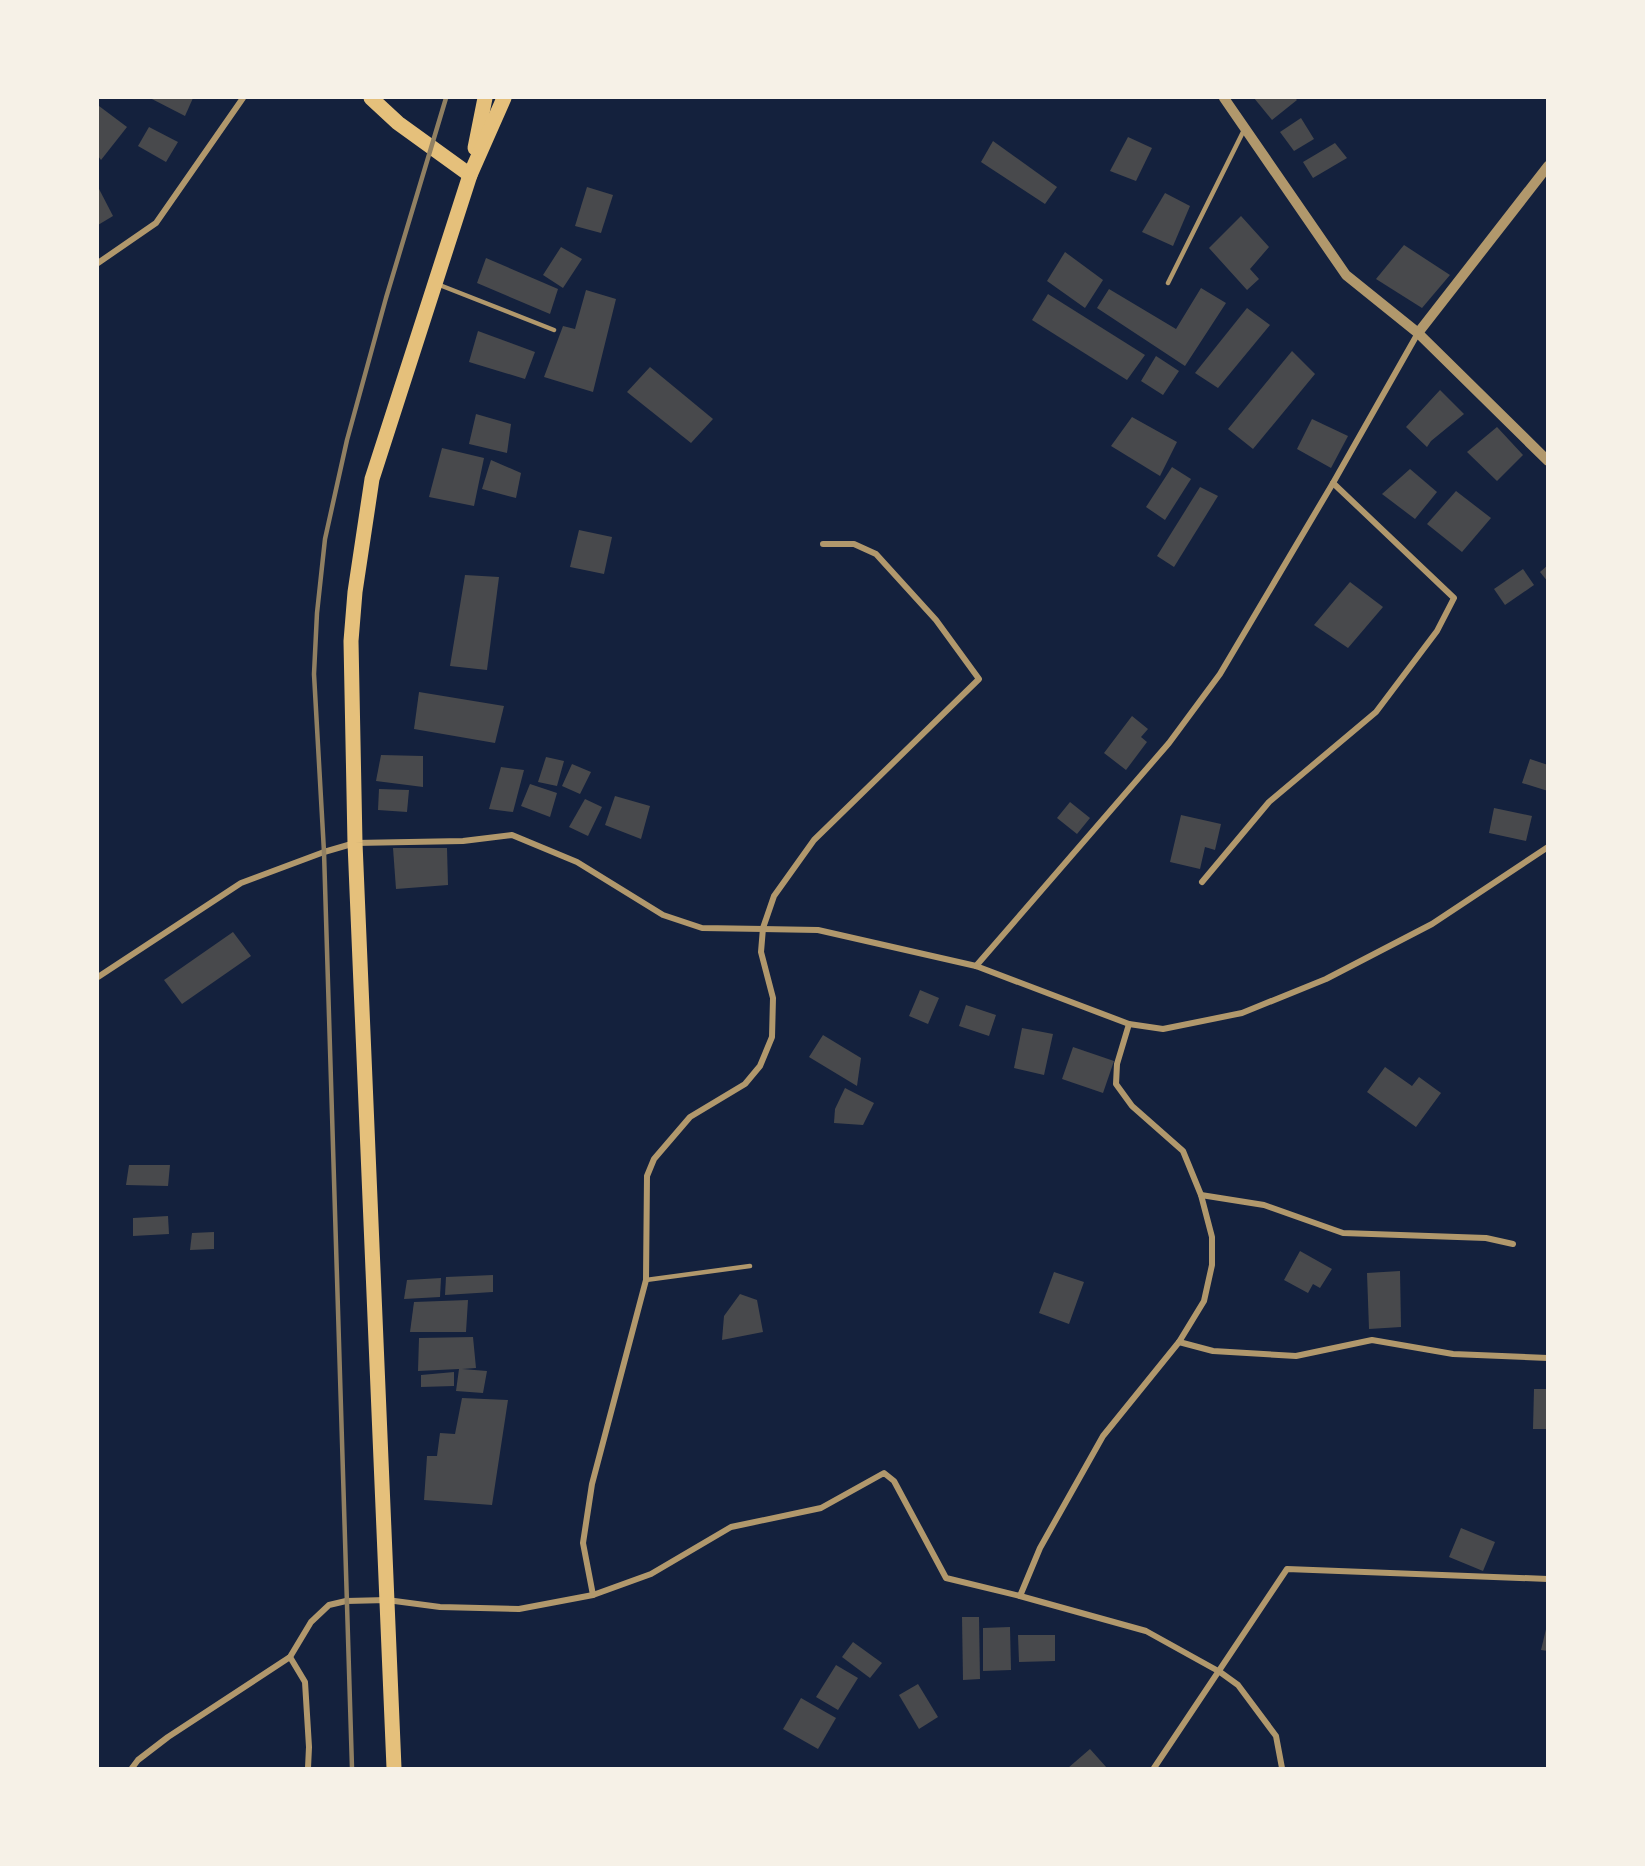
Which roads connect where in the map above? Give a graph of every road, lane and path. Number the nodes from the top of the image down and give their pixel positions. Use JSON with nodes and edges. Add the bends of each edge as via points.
{"nodes":[{"id":1,"x":243,"y":98,"type":"edge"},
{"id":2,"x":371,"y":98,"type":"edge"},
{"id":3,"x":485,"y":98,"type":"edge"},
{"id":4,"x":504,"y":98,"type":"edge"},
{"id":5,"x":1224,"y":98,"type":"edge"},
{"id":6,"x":1245,"y":128,"type":"junction"},
{"id":7,"x":1548,"y":166,"type":"edge"},
{"id":8,"x":470,"y":174,"type":"junction"},
{"id":9,"x":98,"y":263,"type":"edge"},
{"id":10,"x":434,"y":283,"type":"junction"},
{"id":11,"x":1168,"y":283,"type":"dead end"},
{"id":12,"x":554,"y":330,"type":"dead end"},
{"id":13,"x":1418,"y":333,"type":"junction"},
{"id":14,"x":1548,"y":461,"type":"edge"},
{"id":15,"x":1334,"y":483,"type":"junction"},
{"id":16,"x":823,"y":544,"type":"dead end"},
{"id":17,"x":355,"y":843,"type":"junction"},
{"id":18,"x":1548,"y":847,"type":"edge"},
{"id":19,"x":1202,"y":882,"type":"dead end"},
{"id":20,"x":763,"y":928,"type":"junction"},
{"id":21,"x":976,"y":966,"type":"junction"},
{"id":22,"x":98,"y":978,"type":"edge"},
{"id":23,"x":1129,"y":1024,"type":"junction"},
{"id":24,"x":1201,"y":1195,"type":"junction"},
{"id":25,"x":1513,"y":1244,"type":"dead end"},
{"id":26,"x":750,"y":1266,"type":"dead end"},
{"id":27,"x":646,"y":1280,"type":"junction"},
{"id":28,"x":1179,"y":1342,"type":"junction"},
{"id":29,"x":1548,"y":1358,"type":"edge"},
{"id":30,"x":1548,"y":1579,"type":"edge"},
{"id":31,"x":593,"y":1595,"type":"junction"},
{"id":32,"x":1020,"y":1596,"type":"junction"},
{"id":33,"x":387,"y":1600,"type":"junction"},
{"id":34,"x":290,"y":1657,"type":"junction"},
{"id":35,"x":1220,"y":1672,"type":"junction"},
{"id":36,"x":132,"y":1768,"type":"edge"},
{"id":37,"x":308,"y":1768,"type":"edge"},
{"id":38,"x":394,"y":1768,"type":"edge"},
{"id":39,"x":1154,"y":1768,"type":"edge"},
{"id":40,"x":1282,"y":1768,"type":"edge"}],
"edges":[{"from":1,"to":9,"type":"street","via":[[156,223]]},
{"from":2,"to":8,"type":"main road","via":[[430,148]]},
{"from":3,"to":8,"type":"main road"},
{"from":4,"to":8,"type":"main road"},
{"from":5,"to":6,"type":"street"},
{"from":6,"to":11,"type":"lane"},
{"from":6,"to":13,"type":"street","via":[[1346,275]]},
{"from":7,"to":13,"type":"street"},
{"from":8,"to":10,"type":"main road"},
{"from":10,"to":12,"type":"lane"},
{"from":10,"to":17,"type":"main road","via":[[372,479],[363,537],[351,640]]},
{"from":13,"to":14,"type":"street"},
{"from":13,"to":15,"type":"street"},
{"from":15,"to":19,"type":"street","via":[[1454,598],[1437,631],[1376,712],[1269,802]]},
{"from":15,"to":21,"type":"street","via":[[1220,674],[1169,743]]},
{"from":16,"to":20,"type":"street","via":[[854,544],[876,554],[936,620],[979,679],[814,840],[774,896]]},
{"from":17,"to":20,"type":"street","via":[[463,841],[512,835],[578,862],[663,915],[702,928]]},
{"from":17,"to":22,"type":"street","via":[[241,883]]},
{"from":17,"to":33,"type":"main road"},
{"from":18,"to":23,"type":"street","via":[[1432,924],[1326,979],[1242,1013],[1163,1029]]},
{"from":20,"to":21,"type":"street","via":[[818,930]]},
{"from":20,"to":27,"type":"street","via":[[761,952],[773,998],[772,1037],[760,1066],[745,1084],[690,1117],[654,1159],[647,1176]]},
{"from":21,"to":23,"type":"street"},
{"from":23,"to":24,"type":"street","via":[[1117,1064],[1116,1084],[1132,1106],[1183,1151]]},
{"from":24,"to":25,"type":"street","via":[[1264,1205],[1343,1233],[1486,1238]]},
{"from":24,"to":28,"type":"street","via":[[1212,1237],[1212,1265],[1204,1301]]},
{"from":26,"to":27,"type":"lane"},
{"from":27,"to":31,"type":"street","via":[[592,1484],[583,1543]]},
{"from":28,"to":29,"type":"street","via":[[1213,1351],[1296,1356],[1372,1340],[1453,1354]]},
{"from":28,"to":32,"type":"street","via":[[1103,1436],[1040,1548]]},
{"from":30,"to":35,"type":"street","via":[[1287,1569]]},
{"from":31,"to":32,"type":"street","via":[[651,1574],[731,1527],[821,1508],[884,1473],[894,1481],[946,1578]]},
{"from":31,"to":33,"type":"street","via":[[519,1609],[440,1607]]},
{"from":32,"to":35,"type":"street","via":[[1146,1631]]},
{"from":33,"to":34,"type":"street","via":[[329,1605],[311,1622]]},
{"from":33,"to":38,"type":"main road"},
{"from":34,"to":36,"type":"street","via":[[168,1737]]},
{"from":34,"to":37,"type":"street","via":[[305,1682]]},
{"from":35,"to":39,"type":"street"},
{"from":35,"to":40,"type":"street","via":[[1238,1685],[1276,1736]]}]}
